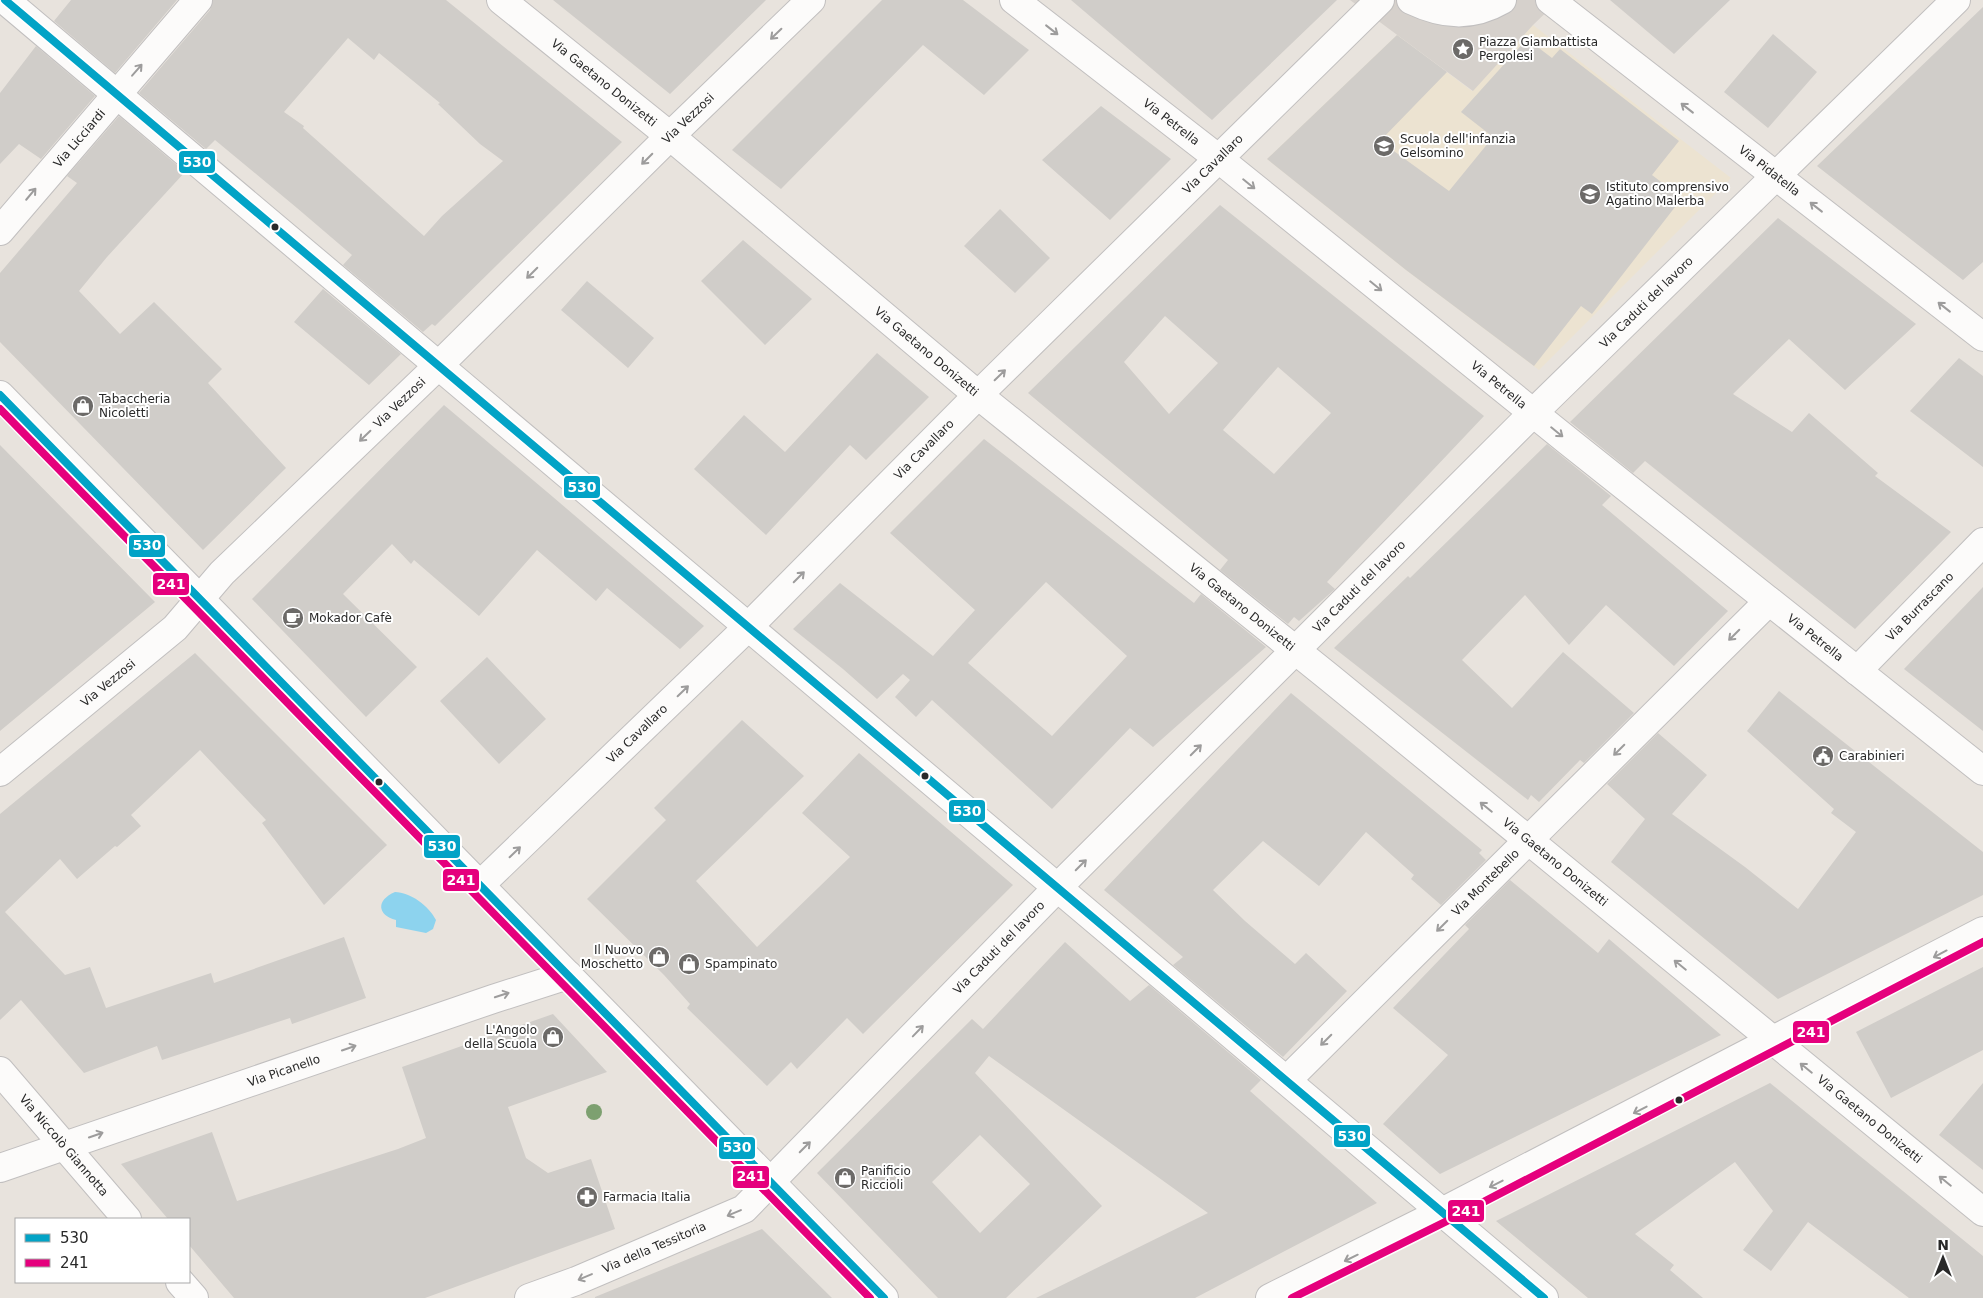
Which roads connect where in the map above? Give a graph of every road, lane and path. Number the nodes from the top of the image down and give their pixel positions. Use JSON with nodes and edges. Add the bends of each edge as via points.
{"nodes":[{"id":1,"x":5,"y":0,"type":"edge"},
{"id":2,"x":198,"y":0,"type":"edge"},
{"id":3,"x":501,"y":0,"type":"edge"},
{"id":4,"x":811,"y":0,"type":"edge"},
{"id":5,"x":1014,"y":0,"type":"edge"},
{"id":6,"x":1411,"y":0,"type":"edge"},
{"id":7,"x":1502,"y":0,"type":"edge"},
{"id":8,"x":1956,"y":0,"type":"edge"},
{"id":9,"x":1552,"y":2,"type":"edge"},
{"id":10,"x":1373,"y":6,"type":"edge"},
{"id":11,"x":116,"y":94,"type":"junction"},
{"id":12,"x":670,"y":136,"type":"junction"},
{"id":13,"x":1220,"y":159,"type":"junction"},
{"id":14,"x":1776,"y":176,"type":"junction"},
{"id":15,"x":0,"y":231,"type":"edge"},
{"id":16,"x":1983,"y":337,"type":"edge"},
{"id":17,"x":440,"y":365,"type":"junction"},
{"id":18,"x":0,"y":395,"type":"edge"},
{"id":19,"x":978,"y":395,"type":"junction"},
{"id":20,"x":1533,"y":413,"type":"junction"},
{"id":21,"x":1983,"y":542,"type":"edge"},
{"id":22,"x":199,"y":599,"type":"junction"},
{"id":23,"x":1769,"y":601,"type":"junction"},
{"id":24,"x":748,"y":627,"type":"junction"},
{"id":25,"x":1296,"y":651,"type":"junction"},
{"id":26,"x":1857,"y":671,"type":"junction"},
{"id":27,"x":1983,"y":771,"type":"edge"},
{"id":28,"x":0,"y":772,"type":"edge"},
{"id":29,"x":1527,"y":841,"type":"junction"},
{"id":30,"x":480,"y":885,"type":"junction"},
{"id":31,"x":1058,"y":888,"type":"junction"},
{"id":32,"x":1983,"y":931,"type":"edge"},
{"id":33,"x":568,"y":975,"type":"junction"},
{"id":34,"x":1773,"y":1041,"type":"junction"},
{"id":35,"x":0,"y":1071,"type":"edge"},
{"id":36,"x":1287,"y":1080,"type":"junction"},
{"id":37,"x":64,"y":1146,"type":"junction"},
{"id":38,"x":0,"y":1168,"type":"edge"},
{"id":39,"x":770,"y":1181,"type":"junction"},
{"id":40,"x":1442,"y":1212,"type":"junction"},
{"id":41,"x":1983,"y":1212,"type":"edge"},
{"id":42,"x":125,"y":1218,"type":"edge"},
{"id":43,"x":181,"y":1283,"type":"edge"},
{"id":44,"x":194,"y":1298,"type":"edge"},
{"id":45,"x":529,"y":1298,"type":"edge"},
{"id":46,"x":884,"y":1298,"type":"edge"},
{"id":47,"x":1270,"y":1298,"type":"edge"},
{"id":48,"x":1544,"y":1298,"type":"edge"}],
"edges":[{"from":1,"to":11,"type":"street"},
{"from":11,"to":2,"type":"street","name":"Via Licciardi","one_way":true},
{"from":3,"to":12,"type":"street","name":"Via Gaetano Donizetti"},
{"from":4,"to":12,"type":"street","name":"Via Vezzosi","one_way":true},
{"from":5,"to":13,"type":"street","name":"Via Petrella","one_way":true},
{"from":6,"to":7,"type":"street","via":[[1450,12],[1471,12]]},
{"from":8,"to":14,"type":"street","name":"Via Caduti del lavoro"},
{"from":14,"to":9,"type":"street","name":"Via Pidatella","one_way":true},
{"from":10,"to":13,"type":"street","name":"Via Cavallaro"},
{"from":15,"to":11,"type":"street","name":"Via Licciardi","one_way":true},
{"from":11,"to":17,"type":"street"},
{"from":12,"to":17,"type":"street","name":"Via Vezzosi","one_way":true},
{"from":12,"to":19,"type":"street","name":"Via Gaetano Donizetti"},
{"from":19,"to":13,"type":"street","name":"Via Cavallaro","one_way":true},
{"from":13,"to":20,"type":"street","name":"Via Petrella","one_way":true},
{"from":16,"to":14,"type":"street","name":"Via Pidatella","one_way":true},
{"from":14,"to":20,"type":"street","name":"Via Caduti del lavoro"},
{"from":17,"to":22,"type":"street","name":"Via Vezzosi","one_way":true,"via":[[222,573]]},
{"from":17,"to":24,"type":"street"},
{"from":18,"to":22,"type":"street"},
{"from":24,"to":19,"type":"street","name":"Via Cavallaro","one_way":true},
{"from":19,"to":25,"type":"street","name":"Via Gaetano Donizetti"},
{"from":20,"to":23,"type":"street","name":"Via Petrella","one_way":true},
{"from":20,"to":25,"type":"street","name":"Via Caduti del lavoro"},
{"from":21,"to":26,"type":"street","name":"Via Burrascano"},
{"from":22,"to":28,"type":"street","name":"Via Vezzosi","via":[[175,628]]},
{"from":22,"to":30,"type":"street"},
{"from":23,"to":26,"type":"street","name":"Via Petrella"},
{"from":23,"to":29,"type":"street","name":"Via Montebello","one_way":true},
{"from":30,"to":24,"type":"street","name":"Via Cavallaro","one_way":true},
{"from":24,"to":31,"type":"street"},
{"from":29,"to":25,"type":"street","name":"Via Gaetano Donizetti","one_way":true},
{"from":31,"to":25,"type":"street","name":"Via Caduti del lavoro","one_way":true},
{"from":26,"to":27,"type":"street","name":"Via Petrella"},
{"from":34,"to":29,"type":"street","name":"Via Gaetano Donizetti","one_way":true},
{"from":29,"to":36,"type":"street","name":"Via Montebello","one_way":true},
{"from":30,"to":33,"type":"street"},
{"from":31,"to":36,"type":"street"},
{"from":39,"to":31,"type":"street","name":"Via Caduti del lavoro","one_way":true},
{"from":32,"to":34,"type":"street","one_way":true},
{"from":37,"to":33,"type":"street","name":"Via Picanello","one_way":true},
{"from":33,"to":39,"type":"street"},
{"from":34,"to":40,"type":"street","one_way":true},
{"from":41,"to":34,"type":"street","name":"Via Gaetano Donizetti","one_way":true},
{"from":35,"to":37,"type":"street","name":"Via Niccolò Giannotta"},
{"from":36,"to":40,"type":"street"},
{"from":37,"to":38,"type":"street","name":"Via Picanello"},
{"from":37,"to":42,"type":"street","name":"Via Niccolò Giannotta"},
{"from":39,"to":45,"type":"street","name":"Via della Tessitoria","one_way":true,"via":[[744,1209]]},
{"from":39,"to":46,"type":"street"},
{"from":40,"to":47,"type":"street","one_way":true},
{"from":40,"to":48,"type":"street"},
{"from":43,"to":44,"type":"street"}]}
